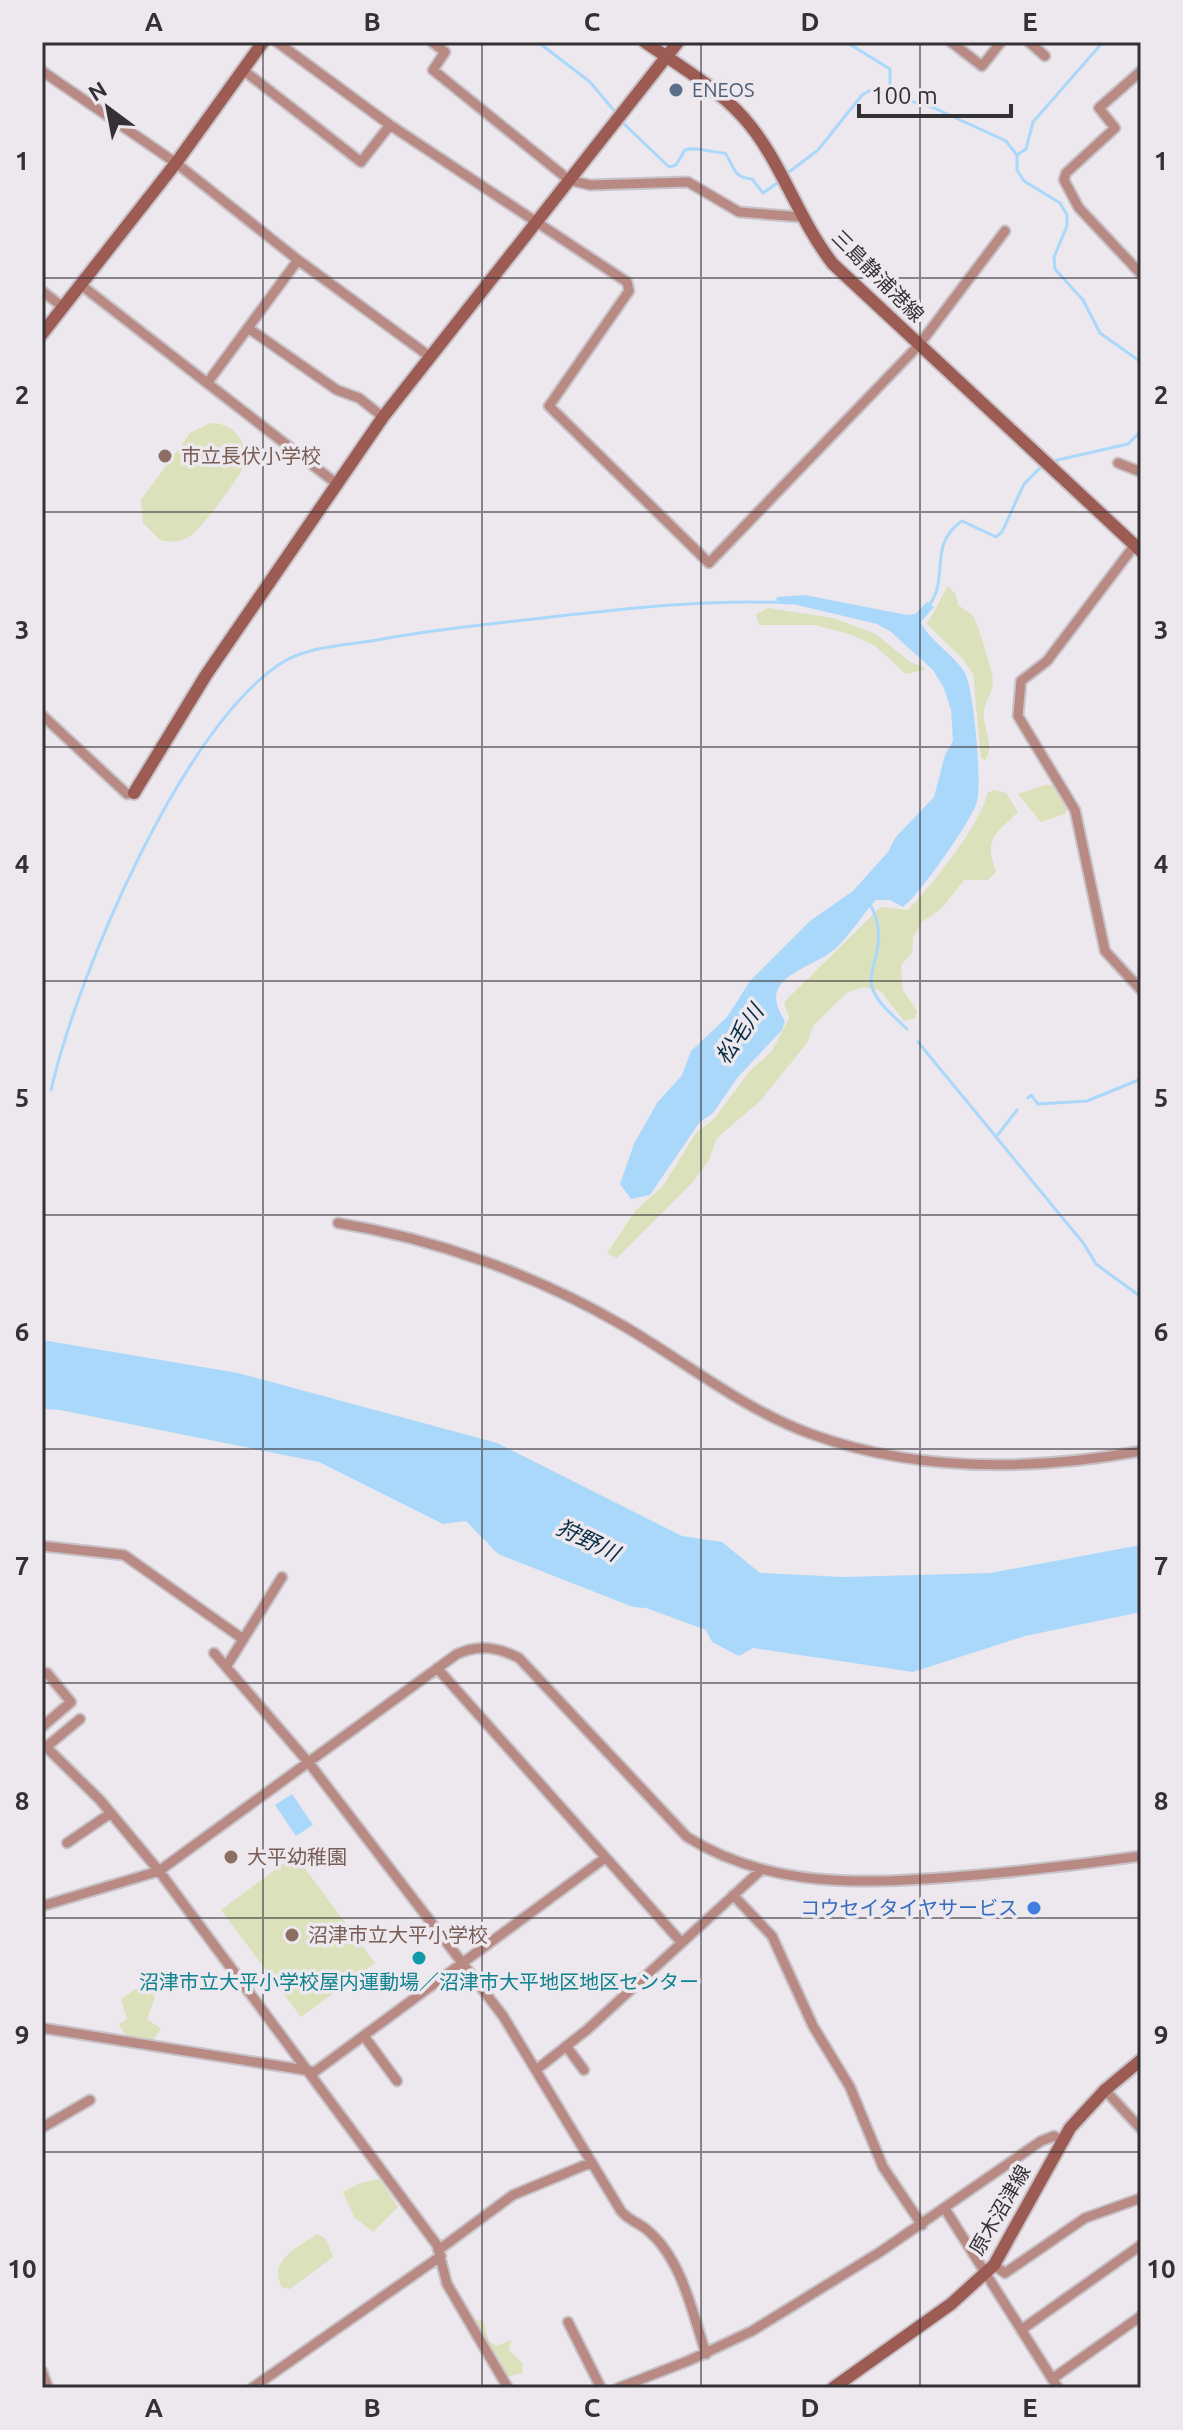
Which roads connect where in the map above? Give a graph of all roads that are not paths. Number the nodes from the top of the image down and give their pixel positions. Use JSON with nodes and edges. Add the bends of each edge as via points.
{"nodes":[{"id":1,"x":263,"y":42,"type":"edge"},
{"id":2,"x":277,"y":42,"type":"edge"},
{"id":3,"x":432,"y":42,"type":"edge"},
{"id":4,"x":645,"y":42,"type":"edge"},
{"id":5,"x":678,"y":42,"type":"edge"},
{"id":6,"x":1001,"y":42,"type":"edge"},
{"id":7,"x":1029,"y":42,"type":"edge"},
{"id":8,"x":957,"y":44,"type":"edge"},
{"id":9,"x":1045,"y":56,"type":"dead end"},
{"id":10,"x":667,"y":57,"type":"junction"},
{"id":11,"x":243,"y":70,"type":"junction"},
{"id":12,"x":42,"y":71,"type":"edge"},
{"id":13,"x":1141,"y":71,"type":"edge"},
{"id":14,"x":390,"y":125,"type":"junction"},
{"id":15,"x":176,"y":163,"type":"junction"},
{"id":16,"x":569,"y":180,"type":"junction"},
{"id":17,"x":800,"y":217,"type":"junction"},
{"id":18,"x":534,"y":223,"type":"junction"},
{"id":19,"x":1005,"y":231,"type":"dead end"},
{"id":20,"x":298,"y":260,"type":"junction"},
{"id":21,"x":1141,"y":274,"type":"edge"},
{"id":22,"x":81,"y":285,"type":"junction"},
{"id":23,"x":42,"y":291,"type":"edge"},
{"id":24,"x":63,"y":307,"type":"junction"},
{"id":25,"x":248,"y":328,"type":"junction"},
{"id":26,"x":42,"y":334,"type":"edge"},
{"id":27,"x":919,"y":345,"type":"junction"},
{"id":28,"x":429,"y":356,"type":"junction"},
{"id":29,"x":208,"y":382,"type":"junction"},
{"id":30,"x":383,"y":417,"type":"junction"},
{"id":31,"x":1118,"y":463,"type":"dead end"},
{"id":32,"x":1141,"y":472,"type":"edge"},
{"id":33,"x":337,"y":484,"type":"junction"},
{"id":34,"x":1138,"y":549,"type":"edge"},
{"id":35,"x":42,"y":715,"type":"edge"},
{"id":36,"x":134,"y":793,"type":"joint"},
{"id":37,"x":1141,"y":990,"type":"edge"},
{"id":38,"x":338,"y":1223,"type":"dead end"},
{"id":39,"x":1141,"y":1451,"type":"edge"},
{"id":40,"x":42,"y":1546,"type":"edge"},
{"id":41,"x":282,"y":1577,"type":"dead end"},
{"id":42,"x":243,"y":1639,"type":"junction"},
{"id":43,"x":214,"y":1653,"type":"dead end"},
{"id":44,"x":226,"y":1667,"type":"junction"},
{"id":45,"x":437,"y":1668,"type":"junction"},
{"id":46,"x":42,"y":1675,"type":"edge"},
{"id":47,"x":80,"y":1719,"type":"dead end"},
{"id":48,"x":42,"y":1727,"type":"edge"},
{"id":49,"x":44,"y":1747,"type":"edge"},
{"id":50,"x":309,"y":1763,"type":"junction"},
{"id":51,"x":111,"y":1813,"type":"junction"},
{"id":52,"x":67,"y":1843,"type":"dead end"},
{"id":53,"x":1141,"y":1856,"type":"edge"},
{"id":54,"x":605,"y":1858,"type":"junction"},
{"id":55,"x":761,"y":1870,"type":"junction"},
{"id":56,"x":159,"y":1871,"type":"junction"},
{"id":57,"x":733,"y":1895,"type":"junction"},
{"id":58,"x":42,"y":1906,"type":"edge"},
{"id":59,"x":681,"y":1942,"type":"junction"},
{"id":60,"x":464,"y":1963,"type":"junction"},
{"id":61,"x":42,"y":2028,"type":"edge"},
{"id":62,"x":364,"y":2036,"type":"junction"},
{"id":63,"x":566,"y":2046,"type":"junction"},
{"id":64,"x":1141,"y":2060,"type":"edge"},
{"id":65,"x":536,"y":2070,"type":"junction"},
{"id":66,"x":584,"y":2070,"type":"dead end"},
{"id":67,"x":312,"y":2072,"type":"junction"},
{"id":68,"x":397,"y":2081,"type":"dead end"},
{"id":69,"x":1105,"y":2090,"type":"junction"},
{"id":70,"x":90,"y":2100,"type":"dead end"},
{"id":71,"x":45,"y":2126,"type":"dead end"},
{"id":72,"x":1141,"y":2129,"type":"edge"},
{"id":73,"x":1063,"y":2141,"type":"junction"},
{"id":74,"x":590,"y":2163,"type":"junction"},
{"id":75,"x":1141,"y":2198,"type":"edge"},
{"id":76,"x":945,"y":2209,"type":"junction"},
{"id":77,"x":922,"y":2225,"type":"junction"},
{"id":78,"x":1141,"y":2245,"type":"edge"},
{"id":79,"x":440,"y":2253,"type":"junction"},
{"id":80,"x":990,"y":2269,"type":"junction"},
{"id":81,"x":1141,"y":2316,"type":"edge"},
{"id":82,"x":568,"y":2322,"type":"dead end"},
{"id":83,"x":1021,"y":2330,"type":"junction"},
{"id":84,"x":706,"y":2354,"type":"junction"},
{"id":85,"x":42,"y":2371,"type":"edge"},
{"id":86,"x":1055,"y":2384,"type":"edge"},
{"id":87,"x":48,"y":2388,"type":"edge"},
{"id":88,"x":252,"y":2388,"type":"edge"},
{"id":89,"x":508,"y":2388,"type":"edge"},
{"id":90,"x":601,"y":2388,"type":"edge"},
{"id":91,"x":618,"y":2388,"type":"edge"},
{"id":92,"x":833,"y":2388,"type":"edge"}],
"edges":[{"from":1,"to":11,"type":"street"},
{"from":2,"to":14,"type":"street"},
{"from":3,"to":16,"type":"street","via":[[445,52],[433,70]]},
{"from":4,"to":10,"type":"street","name":"三島静浦港線"},
{"from":5,"to":10,"type":"street"},
{"from":6,"to":8,"type":"street","via":[[982,66]]},
{"from":7,"to":9,"type":"street"},
{"from":10,"to":16,"type":"street"},
{"from":10,"to":17,"type":"street","name":"三島静浦港線","via":[[743,117]]},
{"from":11,"to":14,"type":"street","via":[[361,162]]},
{"from":11,"to":15,"type":"street"},
{"from":12,"to":15,"type":"street"},
{"from":13,"to":21,"type":"street","via":[[1099,108],[1115,128],[1064,180],[1079,208]]},
{"from":14,"to":18,"type":"street"},
{"from":15,"to":20,"type":"street"},
{"from":15,"to":22,"type":"street"},
{"from":16,"to":17,"type":"street","via":[[590,185],[688,182],[739,212]]},
{"from":16,"to":18,"type":"street"},
{"from":17,"to":27,"type":"street","name":"三島静浦港線","via":[[833,264]]},
{"from":18,"to":27,"type":"street","via":[[627,282],[629,291],[549,406],[709,563]]},
{"from":18,"to":28,"type":"street"},
{"from":19,"to":27,"type":"street"},
{"from":20,"to":25,"type":"street"},
{"from":20,"to":28,"type":"street"},
{"from":22,"to":24,"type":"street"},
{"from":22,"to":29,"type":"street"},
{"from":23,"to":24,"type":"street"},
{"from":24,"to":26,"type":"street"},
{"from":25,"to":29,"type":"street"},
{"from":25,"to":30,"type":"street"},
{"from":27,"to":34,"type":"street","name":"三島静浦港線"},
{"from":28,"to":30,"type":"street"},
{"from":29,"to":33,"type":"street"},
{"from":30,"to":33,"type":"street"},
{"from":31,"to":32,"type":"street"},
{"from":33,"to":36,"type":"street","via":[[206,675]]},
{"from":34,"to":37,"type":"street","via":[[1047,661],[1021,681],[1016,711],[1075,810],[1105,951]]},
{"from":35,"to":36,"type":"street","via":[[127,794]]},
{"from":38,"to":39,"type":"street","via":[[446,1248],[569,1296],[753,1406],[810,1434],[963,1466],[1053,1464]]},
{"from":40,"to":42,"type":"street","via":[[124,1555]]},
{"from":41,"to":42,"type":"street"},
{"from":42,"to":44,"type":"street"},
{"from":43,"to":44,"type":"street"},
{"from":44,"to":50,"type":"street"},
{"from":45,"to":50,"type":"street"},
{"from":45,"to":54,"type":"street"},
{"from":45,"to":55,"type":"street","via":[[476,1646],[519,1658],[676,1827],[709,1849]]},
{"from":46,"to":48,"type":"street","via":[[47,1673],[71,1702]]},
{"from":47,"to":49,"type":"street"},
{"from":49,"to":51,"type":"street"},
{"from":50,"to":56,"type":"street"},
{"from":50,"to":60,"type":"street"},
{"from":51,"to":52,"type":"street"},
{"from":51,"to":56,"type":"street"},
{"from":53,"to":55,"type":"street","via":[[1044,1870],[866,1883]]},
{"from":54,"to":59,"type":"street"},
{"from":54,"to":60,"type":"street"},
{"from":55,"to":57,"type":"street"},
{"from":56,"to":58,"type":"street"},
{"from":56,"to":67,"type":"street"},
{"from":57,"to":59,"type":"street"},
{"from":57,"to":77,"type":"street","via":[[772,1936],[813,2026],[850,2087],[883,2167]]},
{"from":59,"to":63,"type":"street"},
{"from":60,"to":62,"type":"street"},
{"from":60,"to":65,"type":"street"},
{"from":61,"to":67,"type":"street"},
{"from":62,"to":67,"type":"street"},
{"from":62,"to":68,"type":"street"},
{"from":63,"to":65,"type":"street"},
{"from":63,"to":66,"type":"street"},
{"from":64,"to":69,"type":"street","name":"原木沼津線"},
{"from":65,"to":74,"type":"street"},
{"from":67,"to":79,"type":"street"},
{"from":69,"to":72,"type":"street"},
{"from":69,"to":73,"type":"street","name":"原木沼津線"},
{"from":70,"to":71,"type":"street"},
{"from":73,"to":76,"type":"street","via":[[1054,2136],[1041,2141]]},
{"from":73,"to":80,"type":"street","name":"原木沼津線"},
{"from":74,"to":79,"type":"street","via":[[513,2195]]},
{"from":74,"to":84,"type":"street","via":[[621,2211],[645,2227],[670,2258]]},
{"from":75,"to":80,"type":"street","via":[[1085,2218],[1005,2273]]},
{"from":76,"to":77,"type":"street"},
{"from":76,"to":80,"type":"street"},
{"from":77,"to":84,"type":"street"},
{"from":78,"to":83,"type":"street"},
{"from":79,"to":88,"type":"street"},
{"from":79,"to":89,"type":"street","via":[[447,2284]]},
{"from":80,"to":83,"type":"street"},
{"from":80,"to":92,"type":"street","name":"原木沼津線","via":[[951,2304]]},
{"from":81,"to":86,"type":"street"},
{"from":82,"to":90,"type":"street"},
{"from":83,"to":86,"type":"street"},
{"from":84,"to":91,"type":"street"},
{"from":85,"to":87,"type":"street"}]}
